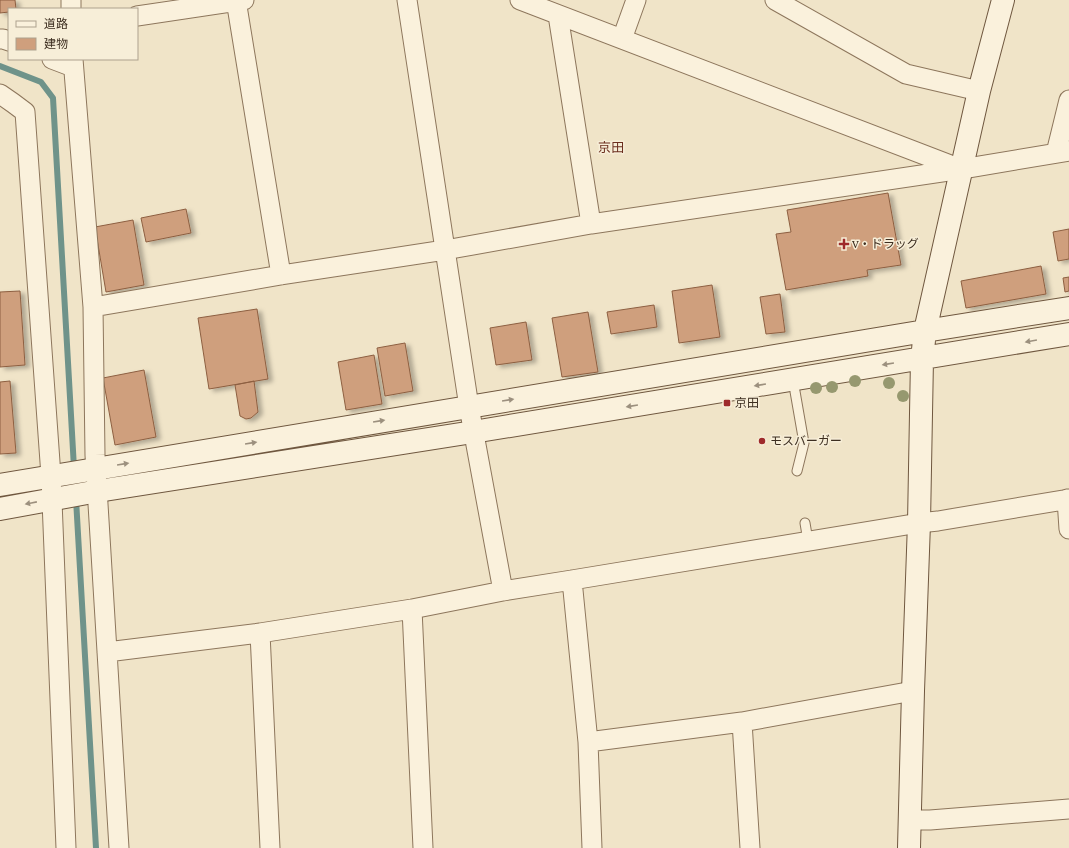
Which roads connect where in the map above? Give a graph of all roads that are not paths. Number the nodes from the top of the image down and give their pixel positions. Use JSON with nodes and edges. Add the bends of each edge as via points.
{"nodes":[{"id":1,"x":239,"y":0,"type":"edge"},
{"id":2,"x":407,"y":0,"type":"edge"},
{"id":3,"x":520,"y":0,"type":"edge"},
{"id":4,"x":636,"y":0,"type":"edge"},
{"id":5,"x":775,"y":0,"type":"edge"},
{"id":6,"x":1003,"y":0,"type":"edge"},
{"id":7,"x":558,"y":15,"type":"junction"},
{"id":8,"x":138,"y":16,"type":"edge"},
{"id":9,"x":622,"y":39,"type":"junction"},
{"id":10,"x":57,"y":60,"type":"edge"},
{"id":11,"x":73,"y":63,"type":"edge"},
{"id":12,"x":979,"y":91,"type":"junction"},
{"id":13,"x":0,"y":94,"type":"edge"},
{"id":14,"x":1069,"y":100,"type":"edge"},
{"id":15,"x":1063,"y":152,"type":"edge"},
{"id":16,"x":962,"y":169,"type":"junction"},
{"id":17,"x":591,"y":224,"type":"junction"},
{"id":18,"x":445,"y":250,"type":"junction"},
{"id":19,"x":280,"y":275,"type":"junction"},
{"id":20,"x":93,"y":307,"type":"junction"},
{"id":21,"x":1069,"y":308,"type":"edge"},
{"id":22,"x":925,"y":331,"type":"junction"},
{"id":23,"x":1069,"y":334,"type":"edge"},
{"id":24,"x":922,"y":359,"type":"junction"},
{"id":25,"x":793,"y":380,"type":"junction"},
{"id":26,"x":469,"y":407,"type":"junction"},
{"id":27,"x":473,"y":432,"type":"junction"},
{"id":28,"x":90,"y":469,"type":"junction"},
{"id":29,"x":797,"y":471,"type":"dead end"},
{"id":30,"x":56,"y":475,"type":"junction"},
{"id":31,"x":0,"y":485,"type":"edge"},
{"id":32,"x":93,"y":491,"type":"junction"},
{"id":33,"x":57,"y":498,"type":"junction"},
{"id":34,"x":1068,"y":499,"type":"edge"},
{"id":35,"x":0,"y":508,"type":"edge"},
{"id":36,"x":805,"y":523,"type":"dead end"},
{"id":37,"x":919,"y":523,"type":"junction"},
{"id":38,"x":1069,"y":529,"type":"edge"},
{"id":39,"x":808,"y":541,"type":"junction"},
{"id":40,"x":572,"y":580,"type":"junction"},
{"id":41,"x":503,"y":591,"type":"junction"},
{"id":42,"x":412,"y":609,"type":"junction"},
{"id":43,"x":260,"y":633,"type":"junction"},
{"id":44,"x":106,"y":652,"type":"junction"},
{"id":45,"x":913,"y":691,"type":"junction"},
{"id":46,"x":742,"y":722,"type":"junction"},
{"id":47,"x":588,"y":742,"type":"junction"},
{"id":48,"x":1069,"y":809,"type":"edge"},
{"id":49,"x":910,"y":820,"type":"junction"},
{"id":50,"x":66,"y":848,"type":"edge"},
{"id":51,"x":119,"y":848,"type":"edge"},
{"id":52,"x":270,"y":848,"type":"edge"},
{"id":53,"x":423,"y":848,"type":"edge"},
{"id":54,"x":592,"y":848,"type":"edge"},
{"id":55,"x":750,"y":848,"type":"edge"},
{"id":56,"x":909,"y":848,"type":"edge"}],
"edges":[{"from":1,"to":8,"type":"street"},
{"from":1,"to":19,"type":"street"},
{"from":2,"to":18,"type":"street"},
{"from":3,"to":7,"type":"street"},
{"from":4,"to":9,"type":"street"},
{"from":5,"to":12,"type":"street","via":[[906,74]]},
{"from":6,"to":12,"type":"street"},
{"from":7,"to":9,"type":"street"},
{"from":7,"to":17,"type":"street"},
{"from":9,"to":16,"type":"street"},
{"from":10,"to":11,"type":"street"},
{"from":11,"to":20,"type":"street"},
{"from":12,"to":16,"type":"street"},
{"from":13,"to":30,"type":"street","via":[[25,112]]},
{"from":14,"to":15,"type":"street"},
{"from":15,"to":16,"type":"street"},
{"from":16,"to":17,"type":"street"},
{"from":16,"to":22,"type":"street"},
{"from":17,"to":18,"type":"street"},
{"from":18,"to":19,"type":"street"},
{"from":18,"to":26,"type":"street"},
{"from":19,"to":20,"type":"street"},
{"from":20,"to":28,"type":"street"},
{"from":21,"to":22,"type":"street"},
{"from":22,"to":24,"type":"street"},
{"from":26,"to":22,"type":"street","one_way":true},
{"from":23,"to":24,"type":"street","one_way":true},
{"from":24,"to":25,"type":"street","one_way":true},
{"from":24,"to":37,"type":"street"},
{"from":25,"to":27,"type":"street","one_way":true},
{"from":25,"to":29,"type":"lane","via":[[804,443]]},
{"from":26,"to":27,"type":"street"},
{"from":28,"to":26,"type":"street","one_way":true},
{"from":27,"to":32,"type":"street"},
{"from":27,"to":41,"type":"street"},
{"from":28,"to":30,"type":"street"},
{"from":28,"to":32,"type":"street"},
{"from":30,"to":31,"type":"street"},
{"from":30,"to":33,"type":"street"},
{"from":32,"to":33,"type":"street"},
{"from":32,"to":44,"type":"street"},
{"from":33,"to":35,"type":"street","one_way":true},
{"from":33,"to":50,"type":"street"},
{"from":34,"to":37,"type":"street"},
{"from":34,"to":38,"type":"street"},
{"from":36,"to":39,"type":"lane"},
{"from":37,"to":39,"type":"street"},
{"from":37,"to":45,"type":"street"},
{"from":39,"to":40,"type":"street"},
{"from":40,"to":41,"type":"street"},
{"from":40,"to":47,"type":"street"},
{"from":41,"to":42,"type":"street"},
{"from":42,"to":43,"type":"street"},
{"from":42,"to":53,"type":"street"},
{"from":43,"to":44,"type":"street"},
{"from":43,"to":52,"type":"street"},
{"from":44,"to":51,"type":"street"},
{"from":45,"to":46,"type":"street"},
{"from":45,"to":49,"type":"street"},
{"from":46,"to":47,"type":"street"},
{"from":46,"to":55,"type":"street"},
{"from":47,"to":54,"type":"street"},
{"from":48,"to":49,"type":"street"},
{"from":49,"to":56,"type":"street"}]}
